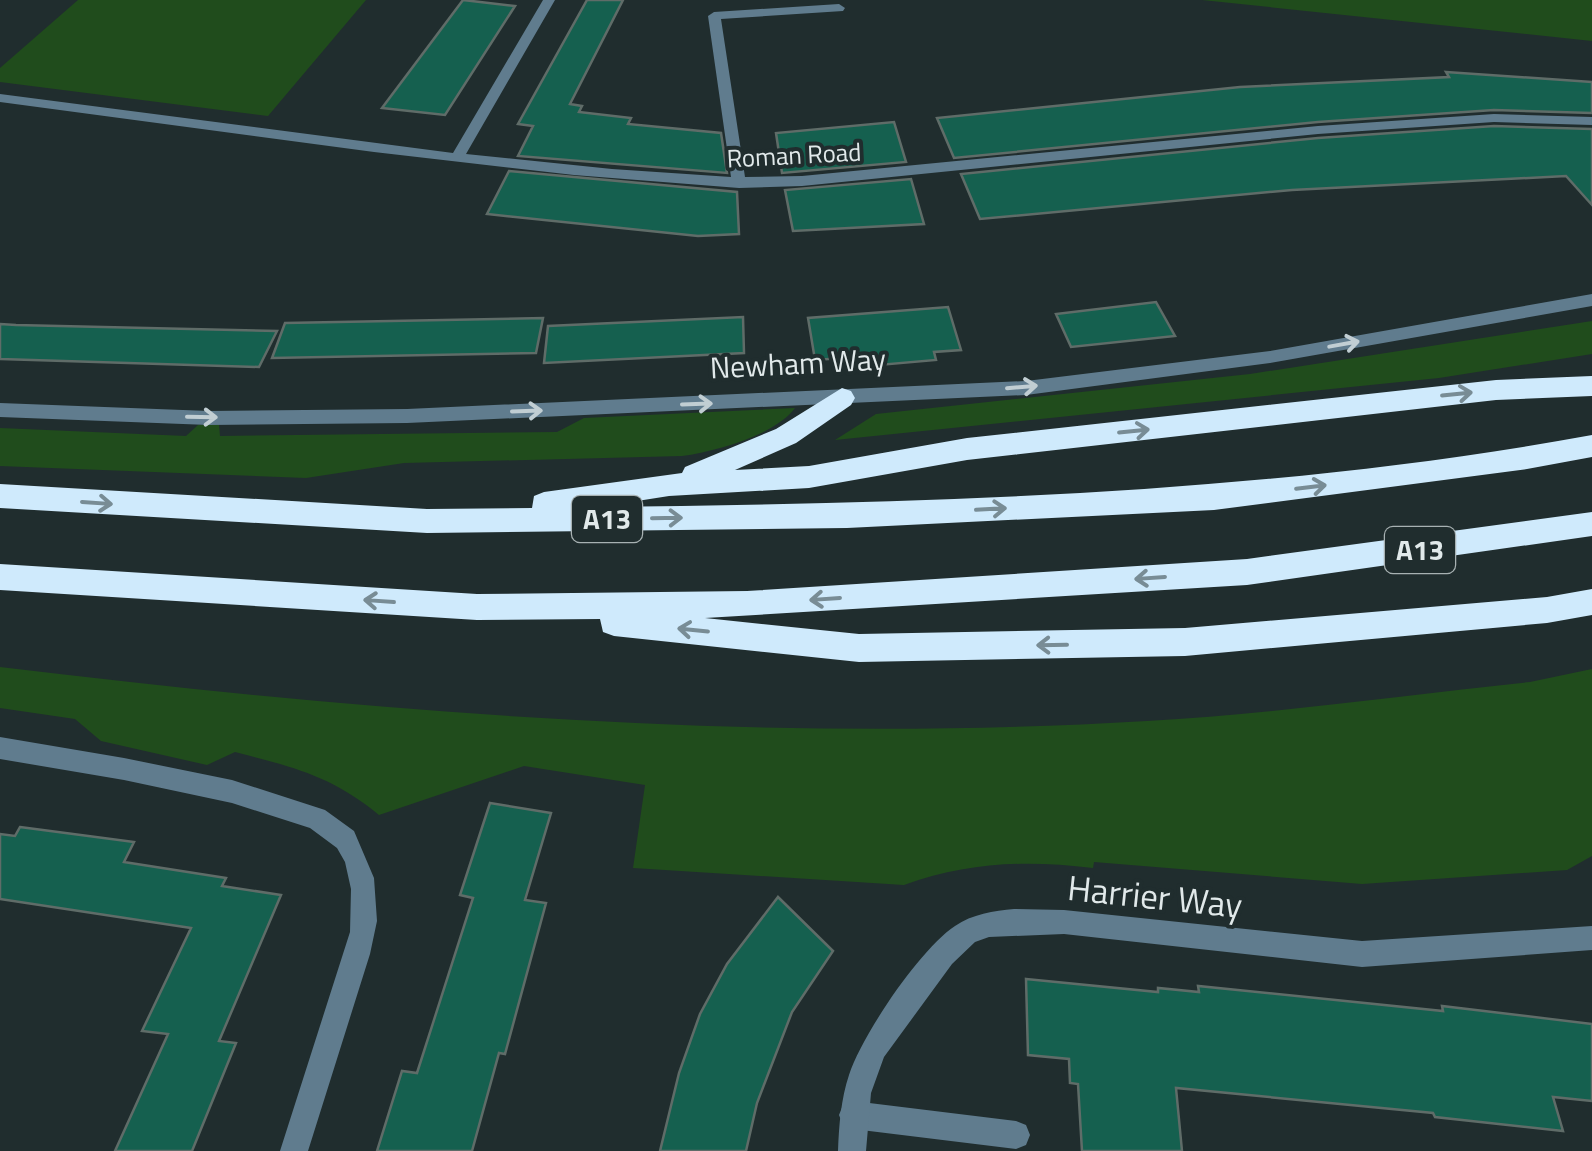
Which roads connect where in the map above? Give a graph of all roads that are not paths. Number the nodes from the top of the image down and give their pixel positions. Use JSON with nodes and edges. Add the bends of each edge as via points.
{"nodes":[{"id":1,"x":549,"y":0,"type":"edge"},
{"id":2,"x":839,"y":8,"type":"dead end"},
{"id":3,"x":0,"y":98,"type":"edge"},
{"id":4,"x":1592,"y":121,"type":"edge"},
{"id":5,"x":457,"y":158,"type":"junction"},
{"id":6,"x":739,"y":183,"type":"junction"},
{"id":7,"x":1592,"y":300,"type":"edge"},
{"id":8,"x":1592,"y":386,"type":"edge"},
{"id":9,"x":842,"y":398,"type":"junction"},
{"id":10,"x":0,"y":410,"type":"edge"},
{"id":11,"x":1592,"y":446,"type":"edge"},
{"id":12,"x":669,"y":485,"type":"junction"},
{"id":13,"x":0,"y":496,"type":"edge"},
{"id":14,"x":427,"y":521,"type":"junction"},
{"id":15,"x":1592,"y":524,"type":"edge"},
{"id":16,"x":0,"y":577,"type":"edge"},
{"id":17,"x":1592,"y":602,"type":"edge"},
{"id":18,"x":476,"y":607,"type":"junction"},
{"id":19,"x":0,"y":748,"type":"edge"},
{"id":20,"x":1592,"y":938,"type":"edge"},
{"id":21,"x":854,"y":1115,"type":"junction"},
{"id":22,"x":1016,"y":1135,"type":"dead end"},
{"id":23,"x":294,"y":1151,"type":"edge"},
{"id":24,"x":852,"y":1151,"type":"edge"}],
"edges":[{"from":1,"to":5,"type":"street"},
{"from":2,"to":6,"type":"street","via":[[714,16]]},
{"from":3,"to":5,"type":"street","name":"Roman Road"},
{"from":4,"to":6,"type":"street","name":"Roman Road","via":[[1494,118],[1318,130]]},
{"from":5,"to":6,"type":"street","name":"Roman Road"},
{"from":9,"to":7,"type":"street","name":"Newham Way","one_way":true,"via":[[1026,388],[1270,357]]},
{"from":12,"to":8,"type":"highway","number":"A13","one_way":true,"via":[[809,476],[968,449],[1496,390]]},
{"from":10,"to":9,"type":"street","name":"Newham Way","one_way":true,"via":[[407,416]]},
{"from":9,"to":12,"type":"highway","number":"A13","via":[[786,436]]},
{"from":14,"to":11,"type":"highway","number":"A13","one_way":true,"via":[[847,516],[1214,498]]},
{"from":12,"to":14,"type":"highway","number":"A13"},
{"from":13,"to":14,"type":"highway","number":"A13","one_way":true},
{"from":15,"to":18,"type":"highway","number":"A13","one_way":true,"via":[[1247,572],[746,604]]},
{"from":18,"to":16,"type":"highway","number":"A13","one_way":true},
{"from":17,"to":18,"type":"highway","one_way":true,"via":[[1184,642],[858,648]]},
{"from":19,"to":23,"type":"street","via":[[84,760],[290,808],[338,830],[358,862],[365,911]]},
{"from":20,"to":21,"type":"street","name":"Harrier Way","via":[[1362,954],[1064,922],[990,924],[944,948],[868,1060]]},
{"from":21,"to":22,"type":"street"},
{"from":21,"to":24,"type":"street","name":"Harrier Way"}]}
